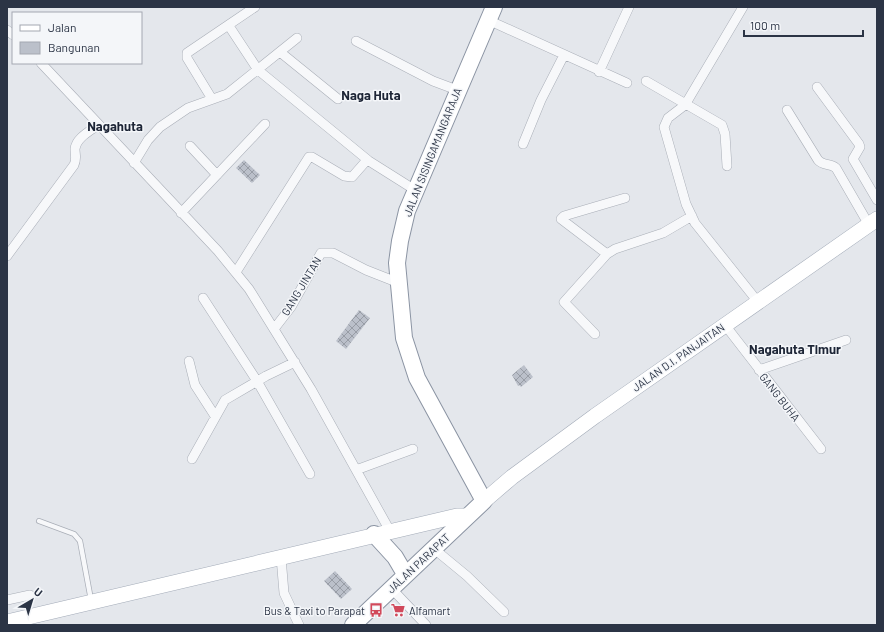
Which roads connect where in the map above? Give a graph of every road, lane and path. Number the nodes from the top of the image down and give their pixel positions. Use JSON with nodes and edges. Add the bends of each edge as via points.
{"nodes":[{"id":1,"x":255,"y":7,"type":"edge"},
{"id":2,"x":629,"y":7,"type":"edge"},
{"id":3,"x":743,"y":7,"type":"edge"},
{"id":4,"x":242,"y":11,"type":"edge"},
{"id":5,"x":491,"y":13,"type":"edge"},
{"id":6,"x":229,"y":26,"type":"junction"},
{"id":7,"x":297,"y":38,"type":"dead end"},
{"id":8,"x":356,"y":42,"type":"dead end"},
{"id":9,"x":280,"y":52,"type":"junction"},
{"id":10,"x":564,"y":55,"type":"junction"},
{"id":11,"x":42,"y":64,"type":"edge"},
{"id":12,"x":258,"y":70,"type":"junction"},
{"id":13,"x":599,"y":72,"type":"junction"},
{"id":14,"x":646,"y":81,"type":"dead end"},
{"id":15,"x":627,"y":83,"type":"dead end"},
{"id":16,"x":816,"y":87,"type":"dead end"},
{"id":17,"x":457,"y":90,"type":"junction"},
{"id":18,"x":212,"y":98,"type":"junction"},
{"id":19,"x":338,"y":99,"type":"dead end"},
{"id":20,"x":685,"y":105,"type":"junction"},
{"id":21,"x":787,"y":110,"type":"dead end"},
{"id":22,"x":266,"y":124,"type":"dead end"},
{"id":23,"x":98,"y":125,"type":"junction"},
{"id":24,"x":522,"y":144,"type":"dead end"},
{"id":25,"x":190,"y":146,"type":"dead end"},
{"id":26,"x":367,"y":160,"type":"junction"},
{"id":27,"x":134,"y":163,"type":"junction"},
{"id":28,"x":727,"y":166,"type":"dead end"},
{"id":29,"x":217,"y":175,"type":"junction"},
{"id":30,"x":415,"y":190,"type":"junction"},
{"id":31,"x":625,"y":198,"type":"dead end"},
{"id":32,"x":877,"y":200,"type":"edge"},
{"id":33,"x":182,"y":213,"type":"junction"},
{"id":34,"x":692,"y":216,"type":"junction"},
{"id":35,"x":873,"y":222,"type":"edge"},
{"id":36,"x":607,"y":254,"type":"junction"},
{"id":37,"x":7,"y":256,"type":"edge"},
{"id":38,"x":236,"y":272,"type":"junction"},
{"id":39,"x":399,"y":283,"type":"junction"},
{"id":40,"x":203,"y":298,"type":"dead end"},
{"id":41,"x":758,"y":302,"type":"junction"},
{"id":42,"x":725,"y":325,"type":"junction"},
{"id":43,"x":274,"y":329,"type":"junction"},
{"id":44,"x":595,"y":334,"type":"dead end"},
{"id":45,"x":846,"y":340,"type":"dead end"},
{"id":46,"x":189,"y":361,"type":"dead end"},
{"id":47,"x":295,"y":362,"type":"junction"},
{"id":48,"x":759,"y":370,"type":"junction"},
{"id":49,"x":257,"y":381,"type":"junction"},
{"id":50,"x":215,"y":416,"type":"junction"},
{"id":51,"x":413,"y":449,"type":"dead end"},
{"id":52,"x":821,"y":449,"type":"dead end"},
{"id":53,"x":192,"y":459,"type":"dead end"},
{"id":54,"x":356,"y":470,"type":"junction"},
{"id":55,"x":310,"y":474,"type":"dead end"},
{"id":56,"x":484,"y":501,"type":"junction"},
{"id":57,"x":467,"y":516,"type":"junction"},
{"id":58,"x":40,"y":521,"type":"dead end"},
{"id":59,"x":390,"y":531,"type":"junction"},
{"id":60,"x":374,"y":534,"type":"junction"},
{"id":61,"x":433,"y":548,"type":"junction"},
{"id":62,"x":281,"y":557,"type":"junction"},
{"id":63,"x":406,"y":574,"type":"junction"},
{"id":64,"x":391,"y":588,"type":"junction"},
{"id":65,"x":30,"y":595,"type":"dead end"},
{"id":66,"x":7,"y":600,"type":"edge"},
{"id":67,"x":91,"y":602,"type":"junction"},
{"id":68,"x":504,"y":612,"type":"dead end"},
{"id":69,"x":7,"y":622,"type":"edge"},
{"id":70,"x":299,"y":625,"type":"edge"},
{"id":71,"x":353,"y":625,"type":"edge"},
{"id":72,"x":426,"y":625,"type":"edge"}],
"edges":[{"from":1,"to":4,"type":"street"},
{"from":2,"to":13,"type":"street"},
{"from":3,"to":20,"type":"street"},
{"from":4,"to":6,"type":"street"},
{"from":5,"to":10,"type":"street"},
{"from":5,"to":17,"type":"highway","name":"JALAN SISINGAMANGARAJA"},
{"from":6,"to":12,"type":"street"},
{"from":6,"to":18,"type":"street","via":[[187,54]]},
{"from":7,"to":9,"type":"street"},
{"from":8,"to":17,"type":"street","via":[[433,81]]},
{"from":9,"to":12,"type":"street"},
{"from":9,"to":19,"type":"street"},
{"from":10,"to":13,"type":"street"},
{"from":10,"to":24,"type":"street","via":[[540,100]]},
{"from":11,"to":23,"type":"street"},
{"from":12,"to":18,"type":"street","via":[[227,94]]},
{"from":12,"to":26,"type":"street"},
{"from":13,"to":15,"type":"street"},
{"from":14,"to":20,"type":"street"},
{"from":16,"to":32,"type":"street","via":[[859,144],[860,148],[853,159]]},
{"from":17,"to":30,"type":"highway","name":"JALAN SISINGAMANGARAJA"},
{"from":18,"to":27,"type":"street","via":[[188,108],[160,127],[148,140]]},
{"from":20,"to":28,"type":"street","via":[[718,122],[724,129]]},
{"from":20,"to":34,"type":"street","via":[[668,118],[664,126],[686,204]]},
{"from":21,"to":35,"type":"street","via":[[818,160],[824,165],[836,168]]},
{"from":22,"to":29,"type":"street"},
{"from":23,"to":27,"type":"street"},
{"from":23,"to":37,"type":"street","via":[[78,142],[74,165]]},
{"from":25,"to":29,"type":"street"},
{"from":26,"to":30,"type":"street"},
{"from":26,"to":38,"type":"street","via":[[352,177],[344,176],[308,157]]},
{"from":27,"to":33,"type":"street"},
{"from":29,"to":33,"type":"street"},
{"from":30,"to":39,"type":"highway","name":"JALAN SISINGAMANGARAJA","via":[[400,241],[397,263]]},
{"from":31,"to":36,"type":"street","via":[[561,217]]},
{"from":33,"to":38,"type":"street"},
{"from":34,"to":36,"type":"street","via":[[663,233]]},
{"from":34,"to":41,"type":"street"},
{"from":35,"to":41,"type":"main road","name":"JALAN D.I. PANJAITAN"},
{"from":36,"to":44,"type":"street","via":[[564,302]]},
{"from":38,"to":43,"type":"street"},
{"from":39,"to":43,"type":"street","name":"GANG JINTAN","via":[[366,270],[333,252],[321,253],[291,307]]},
{"from":39,"to":56,"type":"highway","name":"JALAN SISINGAMANGARAJA","via":[[404,338],[417,378]]},
{"from":40,"to":49,"type":"street"},
{"from":41,"to":42,"type":"main road","name":"JALAN D.I. PANJAITAN"},
{"from":42,"to":48,"type":"street","name":"GANG BUHA"},
{"from":42,"to":56,"type":"main road","name":"JALAN D.I. PANJAITAN","via":[[595,416],[512,477]]},
{"from":43,"to":47,"type":"street"},
{"from":45,"to":48,"type":"street"},
{"from":46,"to":50,"type":"street","via":[[195,384]]},
{"from":47,"to":49,"type":"street"},
{"from":47,"to":54,"type":"street"},
{"from":48,"to":52,"type":"street","name":"GANG BUHA"},
{"from":49,"to":50,"type":"street","via":[[225,400]]},
{"from":49,"to":55,"type":"street"},
{"from":50,"to":53,"type":"street"},
{"from":51,"to":54,"type":"street"},
{"from":54,"to":59,"type":"street"},
{"from":56,"to":57,"type":"highway","name":"JALAN PARAPAT"},
{"from":57,"to":59,"type":"main road"},
{"from":57,"to":61,"type":"highway","name":"JALAN PARAPAT"},
{"from":58,"to":67,"type":"lane","via":[[74,534],[80,541]]},
{"from":59,"to":60,"type":"main road"},
{"from":60,"to":62,"type":"main road"},
{"from":60,"to":63,"type":"highway","via":[[395,557]]},
{"from":61,"to":63,"type":"highway","name":"JALAN PARAPAT"},
{"from":61,"to":68,"type":"street"},
{"from":62,"to":67,"type":"main road"},
{"from":62,"to":70,"type":"street","via":[[284,593]]},
{"from":63,"to":64,"type":"highway","name":"JALAN PARAPAT"},
{"from":64,"to":71,"type":"highway","name":"JALAN PARAPAT"},
{"from":64,"to":72,"type":"street"},
{"from":65,"to":66,"type":"street"},
{"from":67,"to":69,"type":"main road"}]}
